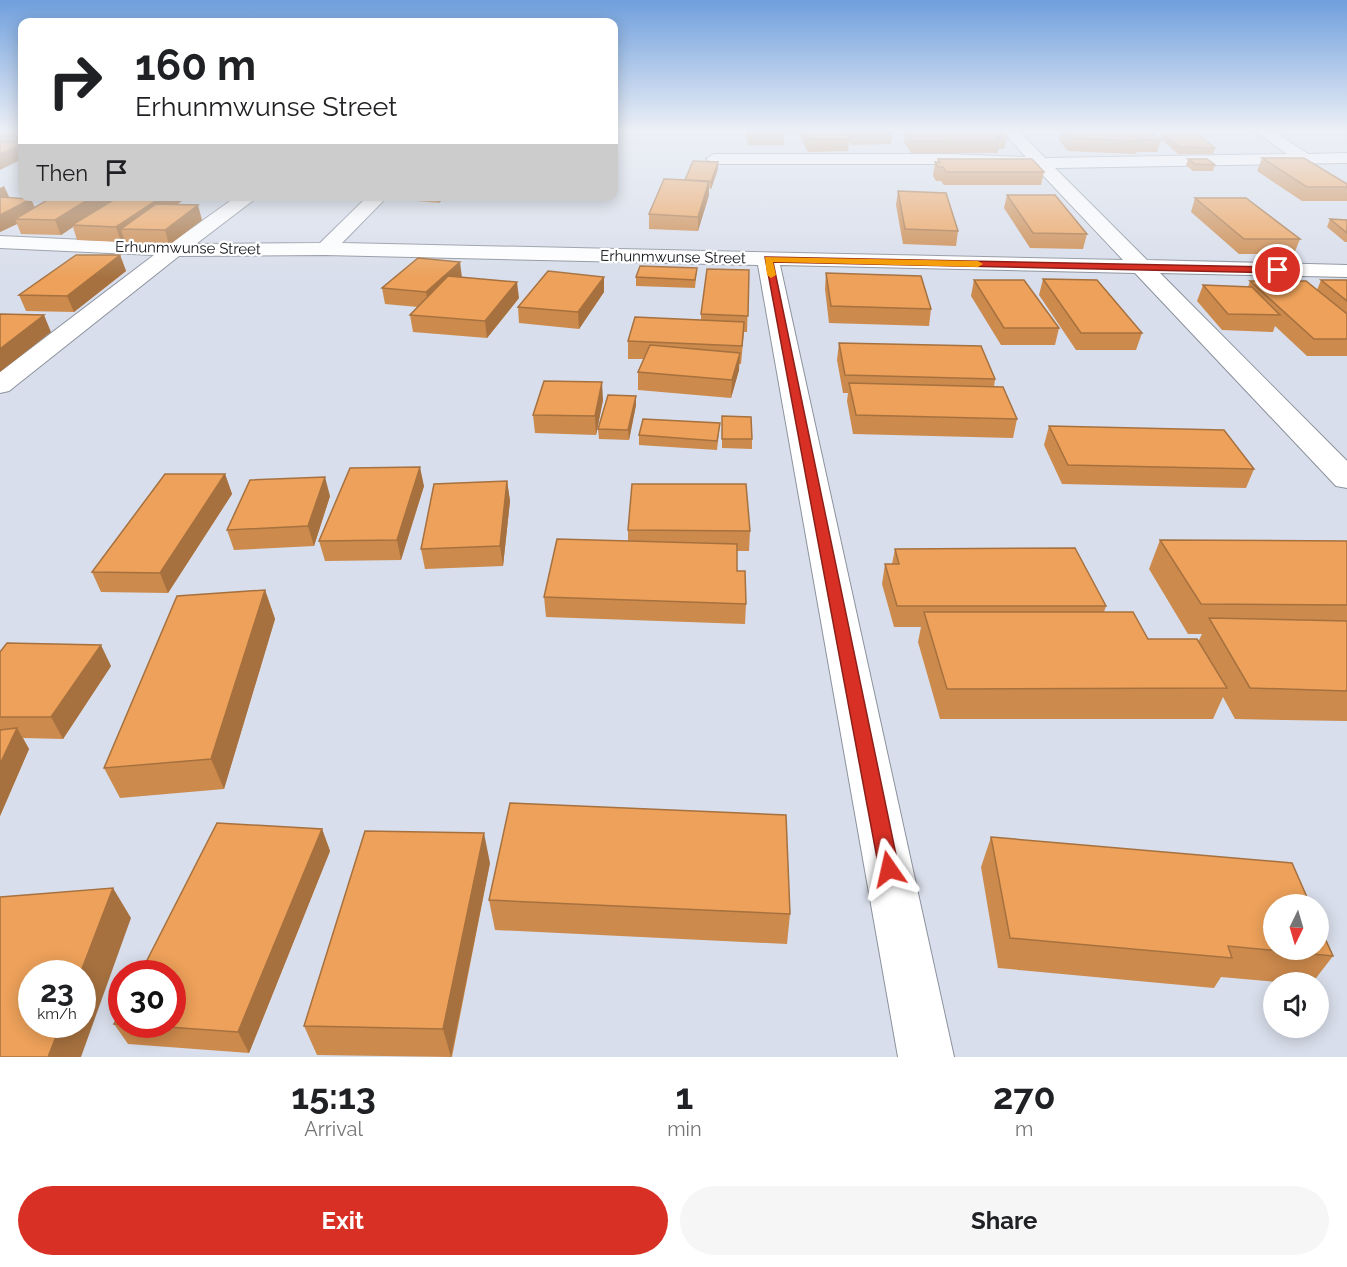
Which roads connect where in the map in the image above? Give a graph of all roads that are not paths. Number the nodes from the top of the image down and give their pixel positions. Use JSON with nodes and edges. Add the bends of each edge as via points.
{"nodes":[{"id":1,"x":1058,"y":179,"type":"edge"},
{"id":2,"x":243,"y":201,"type":"edge"},
{"id":3,"x":366,"y":202,"type":"edge"},
{"id":4,"x":0,"y":242,"type":"edge"},
{"id":5,"x":325,"y":249,"type":"junction"},
{"id":6,"x":174,"y":250,"type":"junction"},
{"id":7,"x":768,"y":259,"type":"junction"},
{"id":8,"x":1140,"y":268,"type":"junction"},
{"id":9,"x":1347,"y":271,"type":"edge"},
{"id":10,"x":0,"y":385,"type":"edge"},
{"id":11,"x":1347,"y":479,"type":"edge"},
{"id":12,"x":926,"y":1057,"type":"edge"}],
"edges":[{"from":1,"to":8,"type":"street"},
{"from":2,"to":6,"type":"street"},
{"from":3,"to":5,"type":"street"},
{"from":4,"to":6,"type":"street","name":"Erhunmwunse Street"},
{"from":5,"to":6,"type":"street","name":"Erhunmwunse Street"},
{"from":5,"to":7,"type":"street","name":"Erhunmwunse Street"},
{"from":6,"to":10,"type":"street"},
{"from":7,"to":8,"type":"street","name":"Erhunmwunse Street"},
{"from":7,"to":12,"type":"street"},
{"from":8,"to":9,"type":"street","name":"Erhunmwunse Street"},
{"from":8,"to":11,"type":"street"}]}
